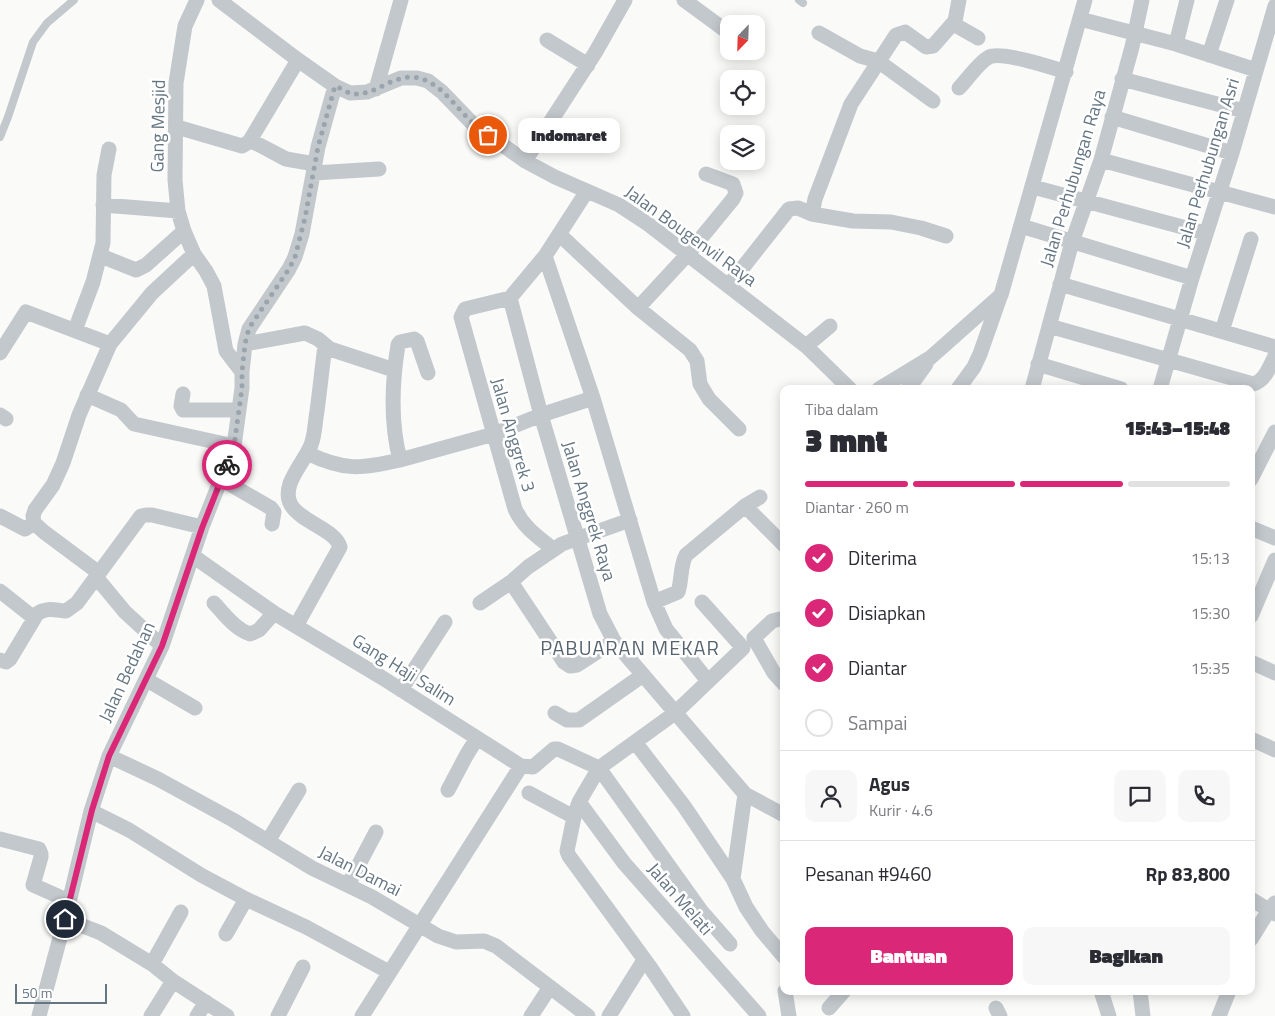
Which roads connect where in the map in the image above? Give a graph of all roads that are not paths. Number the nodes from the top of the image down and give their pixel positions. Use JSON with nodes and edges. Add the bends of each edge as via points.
{"nodes":[{"id":1,"x":74,"y":0,"type":"edge"},
{"id":2,"x":198,"y":0,"type":"edge"},
{"id":3,"x":219,"y":0,"type":"edge"},
{"id":4,"x":401,"y":0,"type":"edge"},
{"id":5,"x":624,"y":0,"type":"edge"},
{"id":6,"x":684,"y":0,"type":"edge"},
{"id":7,"x":959,"y":0,"type":"edge"},
{"id":8,"x":1085,"y":0,"type":"edge"},
{"id":9,"x":1142,"y":0,"type":"edge"},
{"id":10,"x":1187,"y":0,"type":"edge"},
{"id":11,"x":1227,"y":0,"type":"edge"},
{"id":12,"x":1275,"y":6,"type":"edge"},
{"id":13,"x":1080,"y":20,"type":"junction"},
{"id":14,"x":955,"y":21,"type":"junction"},
{"id":15,"x":720,"y":27,"type":"edge"},
{"id":16,"x":818,"y":33,"type":"dead end"},
{"id":17,"x":1135,"y":33,"type":"junction"},
{"id":18,"x":978,"y":38,"type":"dead end"},
{"id":19,"x":547,"y":40,"type":"dead end"},
{"id":20,"x":1176,"y":44,"type":"junction"},
{"id":21,"x":1209,"y":55,"type":"junction"},
{"id":22,"x":298,"y":60,"type":"junction"},
{"id":23,"x":878,"y":61,"type":"junction"},
{"id":24,"x":588,"y":65,"type":"junction"},
{"id":25,"x":1256,"y":70,"type":"junction"},
{"id":26,"x":1066,"y":72,"type":"junction"},
{"id":27,"x":1122,"y":79,"type":"junction"},
{"id":28,"x":335,"y":86,"type":"junction"},
{"id":29,"x":959,"y":88,"type":"dead end"},
{"id":30,"x":376,"y":89,"type":"junction"},
{"id":31,"x":933,"y":101,"type":"dead end"},
{"id":32,"x":1244,"y":112,"type":"junction"},
{"id":33,"x":1112,"y":117,"type":"junction"},
{"id":34,"x":177,"y":127,"type":"junction"},
{"id":35,"x":0,"y":136,"type":"edge"},
{"id":36,"x":250,"y":140,"type":"junction"},
{"id":37,"x":109,"y":149,"type":"dead end"},
{"id":38,"x":1232,"y":153,"type":"junction"},
{"id":39,"x":1101,"y":160,"type":"junction"},
{"id":40,"x":525,"y":161,"type":"junction"},
{"id":41,"x":314,"y":169,"type":"junction"},
{"id":42,"x":379,"y":169,"type":"dead end"},
{"id":43,"x":706,"y":174,"type":"dead end"},
{"id":44,"x":1033,"y":187,"type":"junction"},
{"id":45,"x":587,"y":191,"type":"junction"},
{"id":46,"x":1219,"y":191,"type":"junction"},
{"id":47,"x":1086,"y":203,"type":"junction"},
{"id":48,"x":103,"y":204,"type":"junction"},
{"id":49,"x":1275,"y":207,"type":"edge"},
{"id":50,"x":178,"y":211,"type":"junction"},
{"id":51,"x":812,"y":214,"type":"junction"},
{"id":52,"x":1021,"y":226,"type":"junction"},
{"id":53,"x":184,"y":231,"type":"junction"},
{"id":54,"x":1206,"y":233,"type":"junction"},
{"id":55,"x":560,"y":235,"type":"junction"},
{"id":56,"x":946,"y":236,"type":"dead end"},
{"id":57,"x":1251,"y":239,"type":"dead end"},
{"id":58,"x":1072,"y":242,"type":"junction"},
{"id":59,"x":194,"y":254,"type":"junction"},
{"id":60,"x":687,"y":255,"type":"junction"},
{"id":61,"x":101,"y":256,"type":"junction"},
{"id":62,"x":545,"y":256,"type":"junction"},
{"id":63,"x":1192,"y":278,"type":"junction"},
{"id":64,"x":1060,"y":284,"type":"junction"},
{"id":65,"x":729,"y":285,"type":"junction"},
{"id":66,"x":1001,"y":295,"type":"junction"},
{"id":67,"x":510,"y":298,"type":"junction"},
{"id":68,"x":638,"y":308,"type":"junction"},
{"id":69,"x":1180,"y":318,"type":"junction"},
{"id":70,"x":830,"y":326,"type":"dead end"},
{"id":71,"x":1049,"y":326,"type":"junction"},
{"id":72,"x":76,"y":330,"type":"junction"},
{"id":73,"x":1222,"y":331,"type":"junction"},
{"id":74,"x":110,"y":344,"type":"junction"},
{"id":75,"x":245,"y":344,"type":"junction"},
{"id":76,"x":325,"y":346,"type":"junction"},
{"id":77,"x":806,"y":346,"type":"junction"},
{"id":78,"x":1275,"y":347,"type":"edge"},
{"id":79,"x":0,"y":353,"type":"edge"},
{"id":80,"x":1275,"y":356,"type":"edge"},
{"id":81,"x":930,"y":358,"type":"junction"},
{"id":82,"x":1169,"y":359,"type":"junction"},
{"id":83,"x":1038,"y":364,"type":"junction"},
{"id":84,"x":394,"y":370,"type":"junction"},
{"id":85,"x":242,"y":372,"type":"junction"},
{"id":86,"x":428,"y":373,"type":"dead end"},
{"id":87,"x":846,"y":385,"type":"edge"},
{"id":88,"x":886,"y":385,"type":"edge"},
{"id":89,"x":911,"y":385,"type":"edge"},
{"id":90,"x":961,"y":385,"type":"edge"},
{"id":91,"x":1033,"y":385,"type":"edge"},
{"id":92,"x":1108,"y":385,"type":"edge"},
{"id":93,"x":1161,"y":385,"type":"edge"},
{"id":94,"x":183,"y":394,"type":"dead end"},
{"id":95,"x":87,"y":395,"type":"junction"},
{"id":96,"x":593,"y":398,"type":"junction"},
{"id":97,"x":239,"y":410,"type":"junction"},
{"id":98,"x":541,"y":415,"type":"junction"},
{"id":99,"x":739,"y":429,"type":"dead end"},
{"id":100,"x":1275,"y":432,"type":"edge"},
{"id":101,"x":494,"y":434,"type":"junction"},
{"id":102,"x":234,"y":446,"type":"junction"},
{"id":103,"x":307,"y":453,"type":"junction"},
{"id":104,"x":400,"y":460,"type":"junction"},
{"id":105,"x":1255,"y":471,"type":"edge"},
{"id":106,"x":221,"y":480,"type":"junction"},
{"id":107,"x":760,"y":497,"type":"dead end"},
{"id":108,"x":745,"y":506,"type":"junction"},
{"id":109,"x":1,"y":519,"type":"edge"},
{"id":110,"x":630,"y":520,"type":"junction"},
{"id":111,"x":34,"y":523,"type":"junction"},
{"id":112,"x":272,"y":524,"type":"dead end"},
{"id":113,"x":202,"y":528,"type":"junction"},
{"id":114,"x":1255,"y":530,"type":"edge"},
{"id":115,"x":578,"y":537,"type":"junction"},
{"id":116,"x":1275,"y":538,"type":"edge"},
{"id":117,"x":780,"y":541,"type":"edge"},
{"id":118,"x":553,"y":549,"type":"junction"},
{"id":119,"x":193,"y":556,"type":"junction"},
{"id":120,"x":1275,"y":560,"type":"edge"},
{"id":121,"x":97,"y":575,"type":"junction"},
{"id":122,"x":511,"y":582,"type":"junction"},
{"id":123,"x":0,"y":591,"type":"edge"},
{"id":124,"x":214,"y":602,"type":"dead end"},
{"id":125,"x":654,"y":602,"type":"junction"},
{"id":126,"x":702,"y":602,"type":"dead end"},
{"id":127,"x":480,"y":603,"type":"dead end"},
{"id":128,"x":1255,"y":607,"type":"edge"},
{"id":129,"x":274,"y":613,"type":"junction"},
{"id":130,"x":34,"y":618,"type":"junction"},
{"id":131,"x":780,"y":619,"type":"edge"},
{"id":132,"x":445,"y":622,"type":"dead end"},
{"id":133,"x":296,"y":626,"type":"junction"},
{"id":134,"x":614,"y":641,"type":"junction"},
{"id":135,"x":162,"y":646,"type":"junction"},
{"id":136,"x":0,"y":660,"type":"edge"},
{"id":137,"x":1255,"y":664,"type":"edge"},
{"id":138,"x":1275,"y":673,"type":"edge"},
{"id":139,"x":643,"y":676,"type":"junction"},
{"id":140,"x":147,"y":680,"type":"junction"},
{"id":141,"x":780,"y":680,"type":"edge"},
{"id":142,"x":708,"y":682,"type":"junction"},
{"id":143,"x":401,"y":690,"type":"junction"},
{"id":144,"x":196,"y":708,"type":"dead end"},
{"id":145,"x":555,"y":713,"type":"dead end"},
{"id":146,"x":675,"y":713,"type":"junction"},
{"id":147,"x":477,"y":738,"type":"junction"},
{"id":148,"x":1255,"y":741,"type":"edge"},
{"id":149,"x":636,"y":742,"type":"junction"},
{"id":150,"x":1275,"y":750,"type":"edge"},
{"id":151,"x":109,"y":756,"type":"junction"},
{"id":152,"x":521,"y":766,"type":"junction"},
{"id":153,"x":599,"y":768,"type":"junction"},
{"id":154,"x":299,"y":790,"type":"dead end"},
{"id":155,"x":448,"y":790,"type":"dead end"},
{"id":156,"x":529,"y":793,"type":"dead end"},
{"id":157,"x":745,"y":794,"type":"junction"},
{"id":158,"x":579,"y":802,"type":"junction"},
{"id":159,"x":92,"y":810,"type":"junction"},
{"id":160,"x":780,"y":813,"type":"edge"},
{"id":161,"x":574,"y":817,"type":"junction"},
{"id":162,"x":376,"y":832,"type":"dead end"},
{"id":163,"x":0,"y":839,"type":"edge"},
{"id":164,"x":268,"y":841,"type":"junction"},
{"id":165,"x":733,"y":879,"type":"junction"},
{"id":166,"x":348,"y":885,"type":"junction"},
{"id":167,"x":246,"y":899,"type":"junction"},
{"id":168,"x":69,"y":901,"type":"junction"},
{"id":169,"x":1255,"y":901,"type":"edge"},
{"id":170,"x":1273,"y":909,"type":"edge"},
{"id":171,"x":181,"y":912,"type":"dead end"},
{"id":172,"x":65,"y":919,"type":"junction"},
{"id":173,"x":419,"y":924,"type":"junction"},
{"id":174,"x":226,"y":934,"type":"dead end"},
{"id":175,"x":1255,"y":934,"type":"edge"},
{"id":176,"x":730,"y":944,"type":"dead end"},
{"id":177,"x":780,"y":952,"type":"edge"},
{"id":178,"x":644,"y":960,"type":"junction"},
{"id":179,"x":152,"y":964,"type":"junction"},
{"id":180,"x":303,"y":967,"type":"dead end"},
{"id":181,"x":389,"y":972,"type":"junction"},
{"id":182,"x":173,"y":981,"type":"junction"},
{"id":183,"x":550,"y":988,"type":"junction"},
{"id":184,"x":785,"y":995,"type":"edge"},
{"id":185,"x":840,"y":995,"type":"edge"},
{"id":186,"x":1102,"y":995,"type":"edge"},
{"id":187,"x":1140,"y":995,"type":"edge"},
{"id":188,"x":1228,"y":995,"type":"edge"},
{"id":189,"x":206,"y":1002,"type":"junction"},
{"id":190,"x":829,"y":1008,"type":"dead end"},
{"id":191,"x":39,"y":1016,"type":"edge"},
{"id":192,"x":151,"y":1016,"type":"edge"},
{"id":193,"x":197,"y":1016,"type":"edge"},
{"id":194,"x":228,"y":1016,"type":"edge"},
{"id":195,"x":278,"y":1016,"type":"edge"},
{"id":196,"x":362,"y":1016,"type":"edge"},
{"id":197,"x":531,"y":1016,"type":"edge"},
{"id":198,"x":588,"y":1016,"type":"edge"},
{"id":199,"x":609,"y":1016,"type":"edge"},
{"id":200,"x":683,"y":1016,"type":"edge"},
{"id":201,"x":759,"y":1016,"type":"edge"},
{"id":202,"x":788,"y":1016,"type":"edge"},
{"id":203,"x":1110,"y":1016,"type":"edge"},
{"id":204,"x":1143,"y":1016,"type":"edge"},
{"id":205,"x":1220,"y":1016,"type":"edge"}],
"edges":[{"from":1,"to":35,"type":"lane","via":[[38,32]]},
{"from":2,"to":34,"type":"street","name":"Gang Mesjid","via":[[185,26],[176,83]]},
{"from":3,"to":22,"type":"street","name":"Jalan Bougenvil Raya"},
{"from":4,"to":30,"type":"street"},
{"from":5,"to":24,"type":"street"},
{"from":6,"to":15,"type":"street"},
{"from":7,"to":14,"type":"street"},
{"from":8,"to":13,"type":"street"},
{"from":9,"to":17,"type":"street","name":"Jalan Perhubungan Raya"},
{"from":10,"to":20,"type":"street"},
{"from":11,"to":21,"type":"street"},
{"from":12,"to":25,"type":"street"},
{"from":13,"to":17,"type":"street"},
{"from":13,"to":26,"type":"street"},
{"from":14,"to":18,"type":"street","via":[[957,26]]},
{"from":14,"to":23,"type":"street","via":[[930,48],[905,32],[896,35]]},
{"from":16,"to":23,"type":"street","via":[[860,56]]},
{"from":17,"to":20,"type":"street","name":"Jalan Perhubungan Asri"},
{"from":17,"to":27,"type":"street","name":"Jalan Perhubungan Raya"},
{"from":19,"to":24,"type":"street"},
{"from":20,"to":21,"type":"street","name":"Jalan Perhubungan Asri"},
{"from":21,"to":25,"type":"street","name":"Jalan Perhubungan Asri"},
{"from":22,"to":28,"type":"street","name":"Jalan Bougenvil Raya"},
{"from":22,"to":36,"type":"street"},
{"from":23,"to":31,"type":"street"},
{"from":23,"to":51,"type":"street","via":[[851,104]]},
{"from":24,"to":40,"type":"street"},
{"from":25,"to":32,"type":"street","name":"Jalan Perhubungan Asri"},
{"from":26,"to":29,"type":"street","via":[[1020,59],[991,56]]},
{"from":26,"to":44,"type":"street"},
{"from":27,"to":32,"type":"street"},
{"from":27,"to":33,"type":"street","name":"Jalan Perhubungan Raya"},
{"from":28,"to":30,"type":"street","name":"Jalan Bougenvil Raya","via":[[350,93]]},
{"from":28,"to":41,"type":"street","name":"Jalan Bedahan"},
{"from":30,"to":40,"type":"street","name":"Jalan Bougenvil Raya","via":[[401,78],[428,81],[473,124]]},
{"from":32,"to":38,"type":"street","name":"Jalan Perhubungan Asri"},
{"from":33,"to":38,"type":"street"},
{"from":33,"to":39,"type":"street","name":"Jalan Perhubungan Raya"},
{"from":34,"to":36,"type":"street","via":[[242,146]]},
{"from":34,"to":50,"type":"street","name":"Gang Mesjid","via":[[175,180]]},
{"from":36,"to":41,"type":"street"},
{"from":37,"to":48,"type":"street"},
{"from":38,"to":46,"type":"street","name":"Jalan Perhubungan Asri"},
{"from":39,"to":46,"type":"street"},
{"from":39,"to":47,"type":"street","name":"Jalan Perhubungan Raya"},
{"from":40,"to":45,"type":"street","name":"Jalan Bougenvil Raya"},
{"from":41,"to":42,"type":"street"},
{"from":41,"to":75,"type":"street","name":"Jalan Bedahan","via":[[295,257],[249,328]]},
{"from":43,"to":60,"type":"street","via":[[733,184],[736,193]]},
{"from":44,"to":47,"type":"street"},
{"from":44,"to":52,"type":"street"},
{"from":45,"to":55,"type":"street"},
{"from":45,"to":60,"type":"street","name":"Jalan Bougenvil Raya","via":[[619,205]]},
{"from":46,"to":49,"type":"street"},
{"from":46,"to":54,"type":"street","name":"Jalan Perhubungan Asri"},
{"from":47,"to":54,"type":"street"},
{"from":47,"to":58,"type":"street","name":"Jalan Perhubungan Raya"},
{"from":48,"to":50,"type":"street"},
{"from":48,"to":61,"type":"street"},
{"from":50,"to":53,"type":"street","name":"Gang Mesjid"},
{"from":51,"to":56,"type":"street","via":[[853,221],[891,222]]},
{"from":51,"to":65,"type":"street","via":[[798,208],[789,209]]},
{"from":52,"to":58,"type":"street"},
{"from":52,"to":66,"type":"street"},
{"from":53,"to":59,"type":"street","name":"Gang Mesjid"},
{"from":53,"to":61,"type":"street","via":[[136,270]]},
{"from":54,"to":63,"type":"street","name":"Jalan Perhubungan Asri"},
{"from":55,"to":62,"type":"street"},
{"from":55,"to":68,"type":"street"},
{"from":57,"to":73,"type":"street"},
{"from":58,"to":63,"type":"street"},
{"from":58,"to":64,"type":"street","name":"Jalan Perhubungan Raya"},
{"from":59,"to":74,"type":"street","via":[[152,293]]},
{"from":59,"to":85,"type":"street","name":"Gang Mesjid","via":[[214,286],[226,351]]},
{"from":60,"to":65,"type":"street","name":"Jalan Bougenvil Raya"},
{"from":60,"to":68,"type":"street"},
{"from":61,"to":72,"type":"street"},
{"from":62,"to":67,"type":"street"},
{"from":62,"to":96,"type":"street"},
{"from":63,"to":69,"type":"street","name":"Jalan Perhubungan Asri"},
{"from":64,"to":69,"type":"street"},
{"from":64,"to":71,"type":"street","name":"Jalan Perhubungan Raya"},
{"from":65,"to":77,"type":"street","name":"Jalan Bougenvil Raya"},
{"from":66,"to":81,"type":"street"},
{"from":66,"to":90,"type":"street","via":[[980,354]]},
{"from":67,"to":98,"type":"street","name":"Jalan Anggrek Raya"},
{"from":67,"to":101,"type":"street","name":"Jalan Anggrek 3","via":[[464,309],[461,317]]},
{"from":68,"to":99,"type":"street","via":[[690,350],[696,361],[700,384],[709,399]]},
{"from":69,"to":73,"type":"street"},
{"from":69,"to":82,"type":"street","name":"Jalan Perhubungan Asri"},
{"from":70,"to":77,"type":"street"},
{"from":71,"to":82,"type":"street"},
{"from":71,"to":83,"type":"street","name":"Jalan Perhubungan Raya"},
{"from":72,"to":74,"type":"street"},
{"from":72,"to":79,"type":"street","via":[[26,312]]},
{"from":73,"to":78,"type":"street"},
{"from":74,"to":95,"type":"street"},
{"from":75,"to":76,"type":"street","via":[[305,333]]},
{"from":75,"to":85,"type":"street","name":"Jalan Bedahan"},
{"from":76,"to":84,"type":"street"},
{"from":76,"to":103,"type":"street","via":[[314,434]]},
{"from":77,"to":87,"type":"street","name":"Jalan Bougenvil Raya"},
{"from":80,"to":82,"type":"street","via":[[1263,378],[1253,384]]},
{"from":81,"to":88,"type":"street"},
{"from":81,"to":89,"type":"street"},
{"from":82,"to":93,"type":"street","name":"Jalan Perhubungan Asri"},
{"from":83,"to":91,"type":"street","name":"Jalan Perhubungan Raya"},
{"from":83,"to":92,"type":"street"},
{"from":84,"to":86,"type":"street","via":[[398,345],[414,339],[420,347]]},
{"from":84,"to":104,"type":"street","via":[[393,414]]},
{"from":85,"to":97,"type":"street","name":"Jalan Bedahan"},
{"from":94,"to":97,"type":"street","via":[[180,406],[183,410]]},
{"from":95,"to":102,"type":"street","via":[[121,410],[134,424]]},
{"from":95,"to":111,"type":"street","via":[[63,463],[53,485],[35,510]]},
{"from":96,"to":98,"type":"street"},
{"from":96,"to":110,"type":"street"},
{"from":97,"to":102,"type":"street","name":"Jalan Bedahan"},
{"from":98,"to":101,"type":"street"},
{"from":98,"to":115,"type":"street","name":"Jalan Anggrek Raya"},
{"from":100,"to":105,"type":"street"},
{"from":101,"to":104,"type":"street"},
{"from":101,"to":118,"type":"street","name":"Jalan Anggrek 3","via":[[520,519]]},
{"from":102,"to":106,"type":"street","name":"Jalan Bedahan"},
{"from":103,"to":104,"type":"street","via":[[339,466],[374,466]]},
{"from":103,"to":133,"type":"street","via":[[292,478],[291,505],[336,539],[340,547]]},
{"from":106,"to":112,"type":"street","via":[[271,508],[274,512]]},
{"from":106,"to":113,"type":"street","name":"Jalan Bedahan"},
{"from":107,"to":108,"type":"street"},
{"from":108,"to":117,"type":"street"},
{"from":108,"to":125,"type":"street","via":[[686,555],[678,592]]},
{"from":109,"to":111,"type":"street","via":[[25,529]]},
{"from":110,"to":115,"type":"street"},
{"from":110,"to":125,"type":"street"},
{"from":111,"to":121,"type":"street"},
{"from":113,"to":119,"type":"street","name":"Jalan Bedahan"},
{"from":113,"to":121,"type":"street","via":[[152,515],[141,516]]},
{"from":114,"to":116,"type":"street"},
{"from":115,"to":118,"type":"street"},
{"from":115,"to":134,"type":"street","name":"Jalan Anggrek Raya","via":[[600,614]]},
{"from":118,"to":122,"type":"street"},
{"from":119,"to":129,"type":"street","name":"Gang Haji Salim"},
{"from":119,"to":135,"type":"street","name":"Jalan Bedahan"},
{"from":120,"to":128,"type":"street"},
{"from":121,"to":130,"type":"street","via":[[71,608],[66,611],[45,609]]},
{"from":121,"to":135,"type":"street","via":[[125,612]]},
{"from":122,"to":127,"type":"street"},
{"from":122,"to":134,"type":"street","via":[[564,662],[570,666],[577,666]]},
{"from":123,"to":130,"type":"street"},
{"from":124,"to":129,"type":"street","via":[[227,618],[250,634],[259,630]]},
{"from":125,"to":142,"type":"street","via":[[666,629]]},
{"from":126,"to":142,"type":"street","via":[[743,648]]},
{"from":129,"to":133,"type":"street","name":"Gang Haji Salim"},
{"from":130,"to":136,"type":"street","via":[[10,659],[6,662]]},
{"from":131,"to":141,"type":"street","via":[[772,621],[754,638]]},
{"from":132,"to":143,"type":"street"},
{"from":133,"to":143,"type":"street","name":"Gang Haji Salim"},
{"from":134,"to":139,"type":"street","name":"Jalan Anggrek Raya"},
{"from":135,"to":140,"type":"street","name":"Jalan Bedahan"},
{"from":137,"to":138,"type":"street"},
{"from":139,"to":145,"type":"street","via":[[579,720],[567,720]]},
{"from":139,"to":146,"type":"street","name":"Jalan Anggrek Raya"},
{"from":140,"to":144,"type":"street"},
{"from":140,"to":151,"type":"street","name":"Jalan Bedahan"},
{"from":142,"to":146,"type":"street"},
{"from":143,"to":147,"type":"street","name":"Gang Haji Salim"},
{"from":146,"to":149,"type":"street"},
{"from":146,"to":157,"type":"street","name":"Jalan Anggrek Raya"},
{"from":147,"to":152,"type":"street","name":"Gang Haji Salim"},
{"from":147,"to":155,"type":"street"},
{"from":148,"to":150,"type":"street"},
{"from":149,"to":153,"type":"street"},
{"from":149,"to":165,"type":"street"},
{"from":151,"to":159,"type":"street","name":"Jalan Bedahan"},
{"from":151,"to":164,"type":"street","name":"Jalan Damai","via":[[158,779]]},
{"from":152,"to":153,"type":"street","via":[[533,767],[558,749]]},
{"from":152,"to":173,"type":"street"},
{"from":153,"to":158,"type":"street"},
{"from":153,"to":176,"type":"street","via":[[702,912]]},
{"from":154,"to":164,"type":"street"},
{"from":156,"to":161,"type":"street"},
{"from":157,"to":160,"type":"street"},
{"from":157,"to":165,"type":"street"},
{"from":158,"to":161,"type":"street"},
{"from":158,"to":201,"type":"street","name":"Jalan Melati","via":[[624,863]]},
{"from":159,"to":167,"type":"street"},
{"from":159,"to":168,"type":"street","name":"Jalan Bedahan"},
{"from":161,"to":178,"type":"street","via":[[569,856]]},
{"from":162,"to":166,"type":"street"},
{"from":163,"to":168,"type":"street","via":[[39,849],[41,858],[33,884]]},
{"from":164,"to":166,"type":"street","name":"Jalan Damai"},
{"from":165,"to":177,"type":"street","via":[[746,907]]},
{"from":166,"to":173,"type":"street","name":"Jalan Damai"},
{"from":167,"to":174,"type":"street"},
{"from":167,"to":181,"type":"street"},
{"from":168,"to":172,"type":"street","name":"Jalan Bedahan"},
{"from":169,"to":170,"type":"street"},
{"from":170,"to":175,"type":"street"},
{"from":171,"to":179,"type":"street"},
{"from":172,"to":179,"type":"street","via":[[101,933]]},
{"from":172,"to":191,"type":"street","name":"Jalan Bedahan"},
{"from":173,"to":181,"type":"street"},
{"from":173,"to":183,"type":"street","name":"Jalan Damai","via":[[447,940],[484,941],[496,946]]},
{"from":178,"to":199,"type":"street"},
{"from":178,"to":200,"type":"street"},
{"from":179,"to":182,"type":"street"},
{"from":180,"to":195,"type":"street"},
{"from":181,"to":196,"type":"street"},
{"from":182,"to":189,"type":"street"},
{"from":182,"to":192,"type":"street"},
{"from":183,"to":197,"type":"street"},
{"from":183,"to":198,"type":"street","name":"Jalan Damai"},
{"from":184,"to":202,"type":"street"},
{"from":185,"to":190,"type":"street"},
{"from":186,"to":203,"type":"street"},
{"from":187,"to":204,"type":"street"},
{"from":188,"to":205,"type":"street"},
{"from":189,"to":193,"type":"street"},
{"from":189,"to":194,"type":"street"}]}
